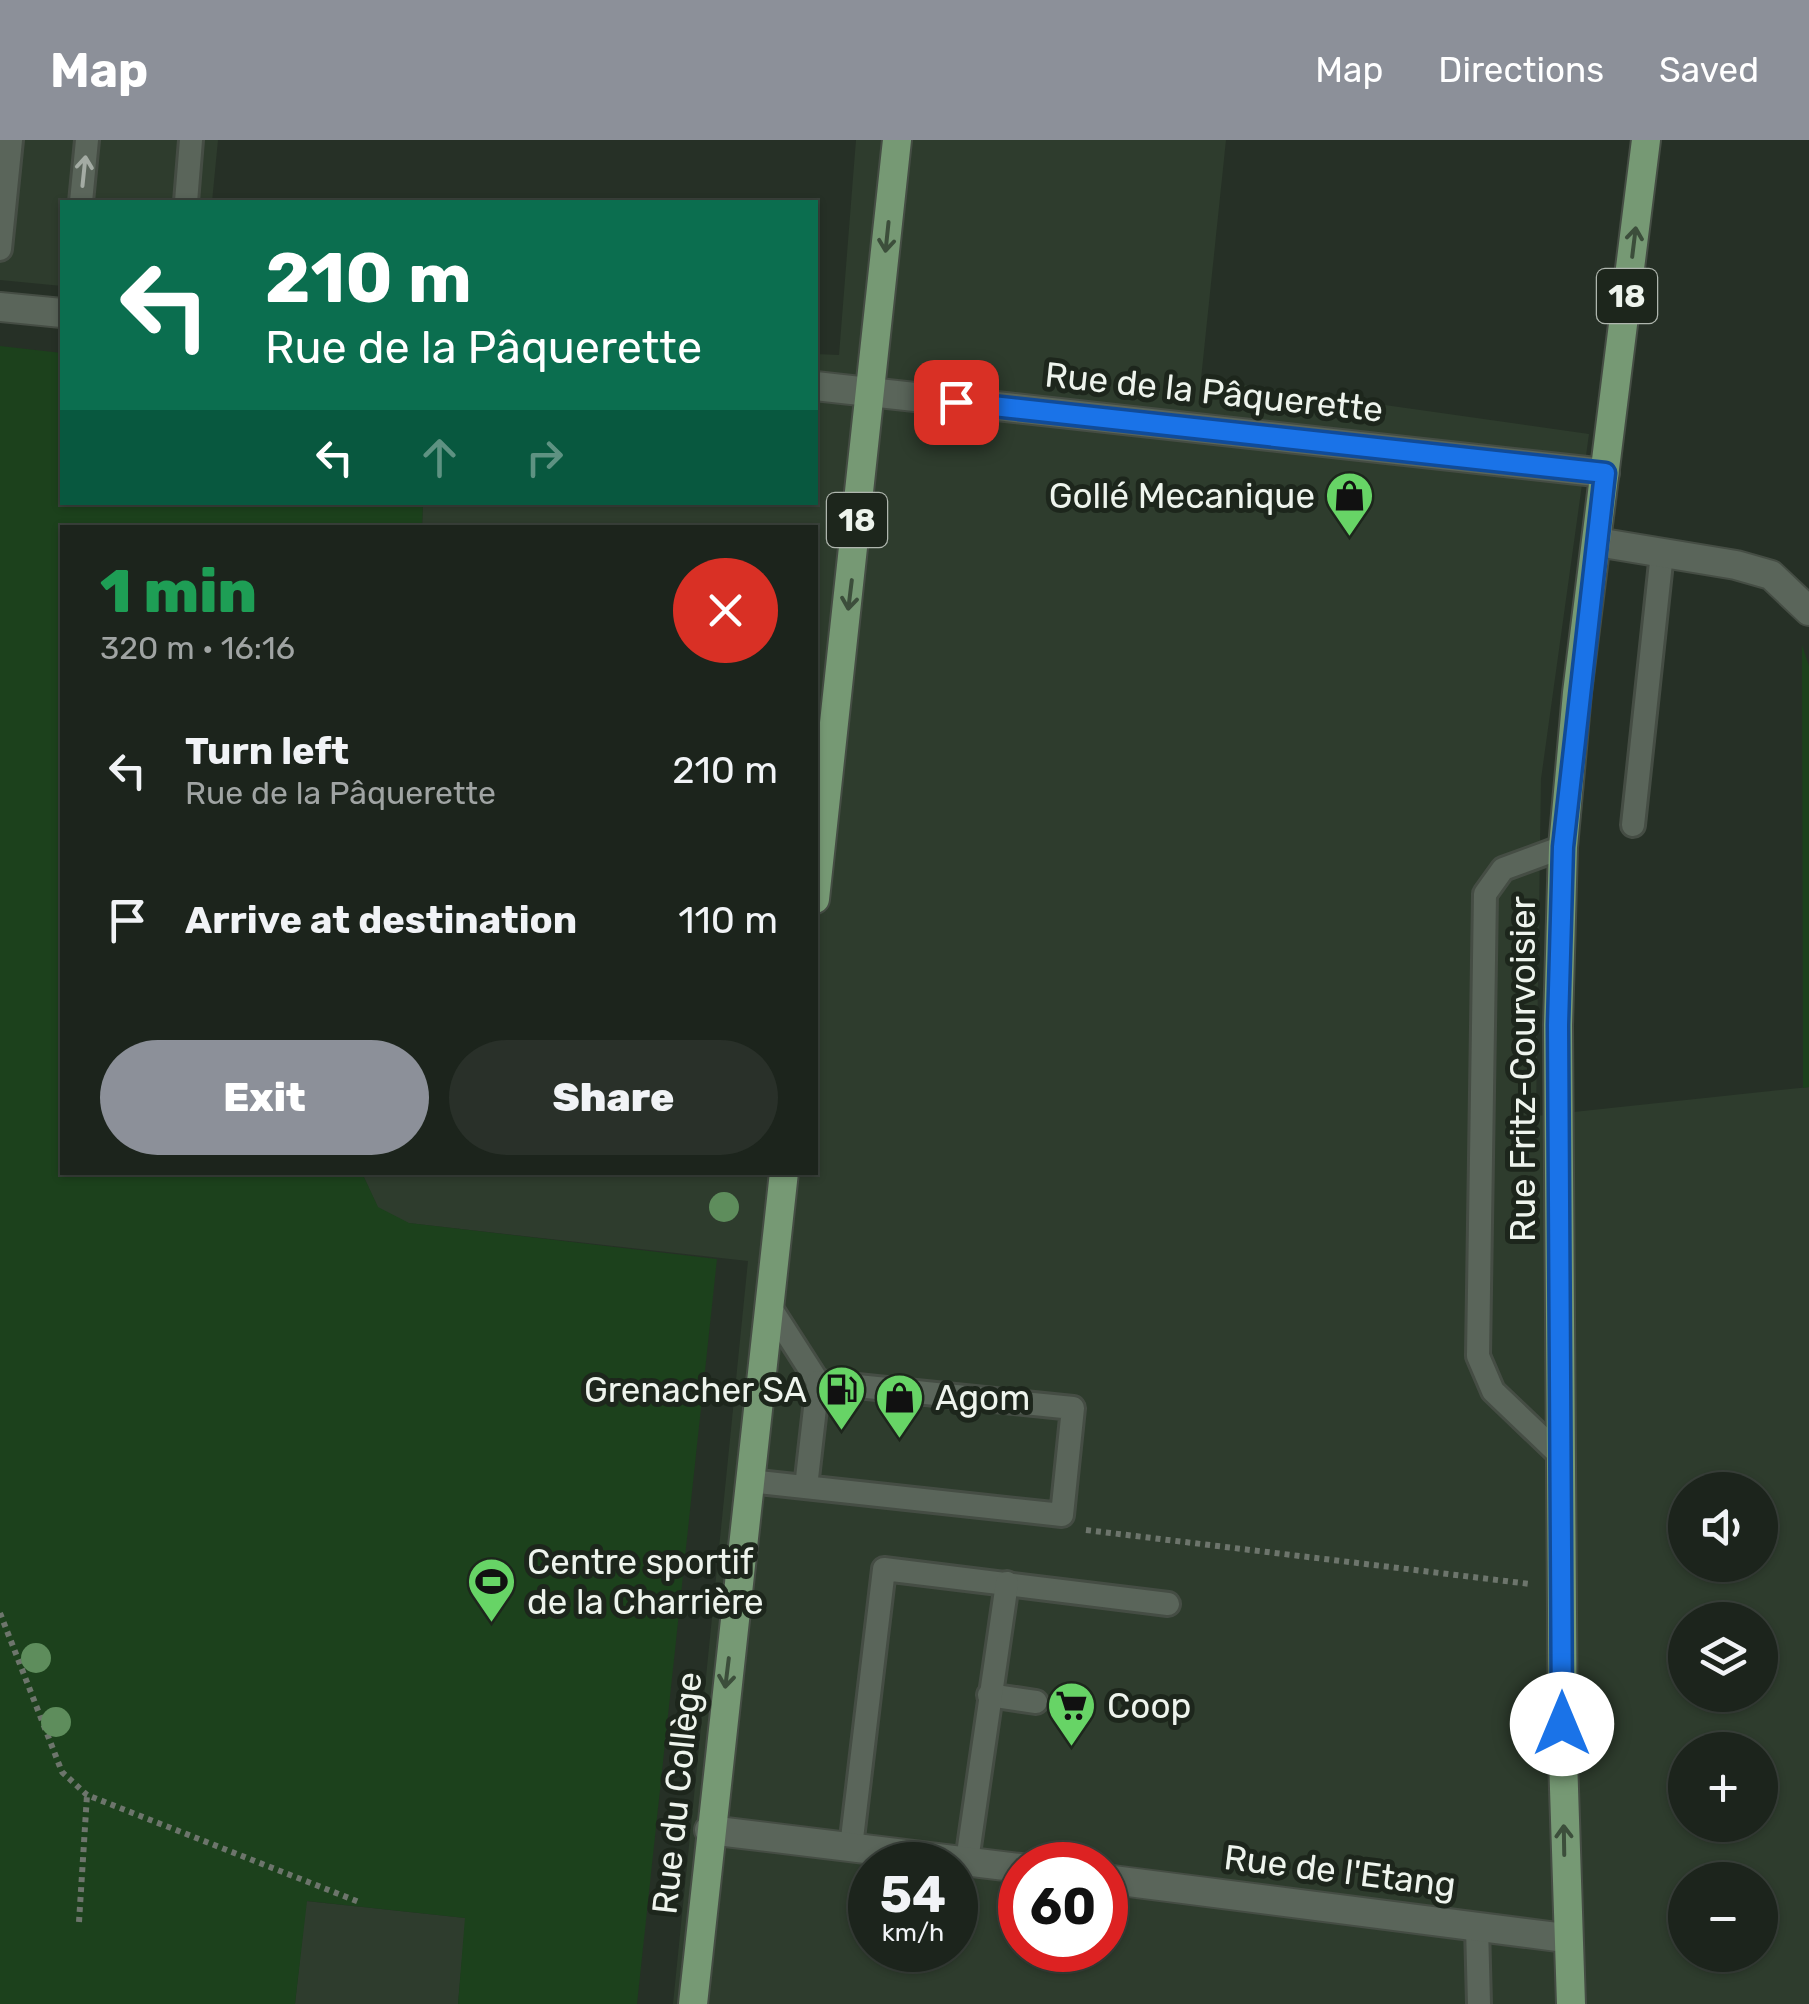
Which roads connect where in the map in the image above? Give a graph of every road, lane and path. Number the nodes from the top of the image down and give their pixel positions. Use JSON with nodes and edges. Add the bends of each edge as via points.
{"nodes":[{"id":1,"x":11,"y":140,"type":"edge"},
{"id":2,"x":87,"y":140,"type":"edge"},
{"id":3,"x":191,"y":140,"type":"edge"},
{"id":4,"x":897,"y":140,"type":"edge"},
{"id":5,"x":1646,"y":140,"type":"edge"},
{"id":6,"x":80,"y":200,"type":"edge"},
{"id":7,"x":186,"y":200,"type":"edge"},
{"id":8,"x":0,"y":249,"type":"edge"},
{"id":9,"x":0,"y":308,"type":"edge"},
{"id":10,"x":60,"y":313,"type":"edge"},
{"id":11,"x":818,"y":386,"type":"edge"},
{"id":12,"x":870,"y":392,"type":"junction"},
{"id":13,"x":1605,"y":473,"type":"junction"},
{"id":14,"x":1597,"y":542,"type":"junction"},
{"id":15,"x":1662,"y":552,"type":"junction"},
{"id":16,"x":1809,"y":610,"type":"edge"},
{"id":17,"x":1633,"y":825,"type":"dead end"},
{"id":18,"x":1563,"y":847,"type":"junction"},
{"id":19,"x":818,"y":871,"type":"edge"},
{"id":20,"x":784,"y":1175,"type":"edge"},
{"id":21,"x":768,"y":1304,"type":"junction"},
{"id":22,"x":818,"y":1382,"type":"junction"},
{"id":23,"x":1562,"y":1457,"type":"junction"},
{"id":24,"x":749,"y":1481,"type":"junction"},
{"id":25,"x":806,"y":1487,"type":"junction"},
{"id":26,"x":1062,"y":1515,"type":"junction"},
{"id":27,"x":1007,"y":1583,"type":"junction"},
{"id":28,"x":1562,"y":1588,"type":"junction"},
{"id":29,"x":1168,"y":1604,"type":"dead end"},
{"id":30,"x":0,"y":1613,"type":"edge"},
{"id":31,"x":989,"y":1695,"type":"junction"},
{"id":32,"x":1036,"y":1702,"type":"dead end"},
{"id":33,"x":86,"y":1795,"type":"junction"},
{"id":34,"x":709,"y":1830,"type":"junction"},
{"id":35,"x":852,"y":1842,"type":"edge"},
{"id":36,"x":970,"y":1842,"type":"edge"},
{"id":37,"x":848,"y":1848,"type":"edge"},
{"id":38,"x":1128,"y":1882,"type":"edge"},
{"id":39,"x":359,"y":1902,"type":"dead end"},
{"id":40,"x":79,"y":1922,"type":"dead end"},
{"id":41,"x":1476,"y":1926,"type":"junction"},
{"id":42,"x":1565,"y":1938,"type":"junction"},
{"id":43,"x":693,"y":2004,"type":"edge"},
{"id":44,"x":1479,"y":2004,"type":"edge"},
{"id":45,"x":1571,"y":2004,"type":"edge"}],
"edges":[{"from":1,"to":8,"type":"lane"},
{"from":6,"to":2,"type":"lane","one_way":true},
{"from":3,"to":7,"type":"lane"},
{"from":4,"to":12,"type":"main road","number":"18","one_way":true},
{"from":13,"to":5,"type":"main road","name":"Rue Fritz-Courvoisier","number":"18","one_way":true},
{"from":9,"to":10,"type":"street"},
{"from":11,"to":12,"type":"street","name":"Rue de la Pâquerette"},
{"from":12,"to":13,"type":"street","name":"Rue de la Pâquerette"},
{"from":12,"to":19,"type":"main road","number":"18","one_way":true},
{"from":13,"to":14,"type":"main road","name":"Rue Fritz-Courvoisier","number":"18"},
{"from":14,"to":15,"type":"street"},
{"from":14,"to":18,"type":"main road","name":"Rue Fritz-Courvoisier","number":"18"},
{"from":15,"to":16,"type":"street","via":[[1771,575]]},
{"from":15,"to":17,"type":"lane"},
{"from":18,"to":23,"type":"main road","name":"Rue Fritz-Courvoisier","number":"18"},
{"from":18,"to":23,"type":"lane","via":[[1503,868],[1485,894],[1478,1356],[1493,1391]]},
{"from":20,"to":21,"type":"main road","name":"Rue du Collège"},
{"from":21,"to":22,"type":"lane"},
{"from":21,"to":24,"type":"main road","name":"Rue du Collège"},
{"from":22,"to":25,"type":"lane"},
{"from":22,"to":26,"type":"lane","via":[[1073,1408]]},
{"from":23,"to":28,"type":"main road","name":"Rue Fritz-Courvoisier","number":"18"},
{"from":24,"to":25,"type":"lane"},
{"from":24,"to":34,"type":"main road","name":"Rue du Collège","one_way":true},
{"from":25,"to":26,"type":"lane"},
{"from":26,"to":28,"type":"path","via":[[1071,1528]]},
{"from":27,"to":29,"type":"lane"},
{"from":27,"to":31,"type":"lane"},
{"from":27,"to":35,"type":"lane","via":[[884,1569]]},
{"from":42,"to":28,"type":"main road","name":"Rue Fritz-Courvoisier","number":"18","one_way":true},
{"from":30,"to":33,"type":"path","via":[[62,1772]]},
{"from":31,"to":32,"type":"lane"},
{"from":31,"to":36,"type":"lane"},
{"from":33,"to":39,"type":"path"},
{"from":33,"to":40,"type":"path"},
{"from":34,"to":37,"type":"street"},
{"from":34,"to":43,"type":"main road","name":"Rue du Collège"},
{"from":38,"to":41,"type":"street","name":"Rue de l'Etang"},
{"from":41,"to":42,"type":"street","name":"Rue de l'Etang"},
{"from":41,"to":44,"type":"lane"},
{"from":42,"to":45,"type":"main road","name":"Rue Fritz-Courvoisier","number":"18"}]}
